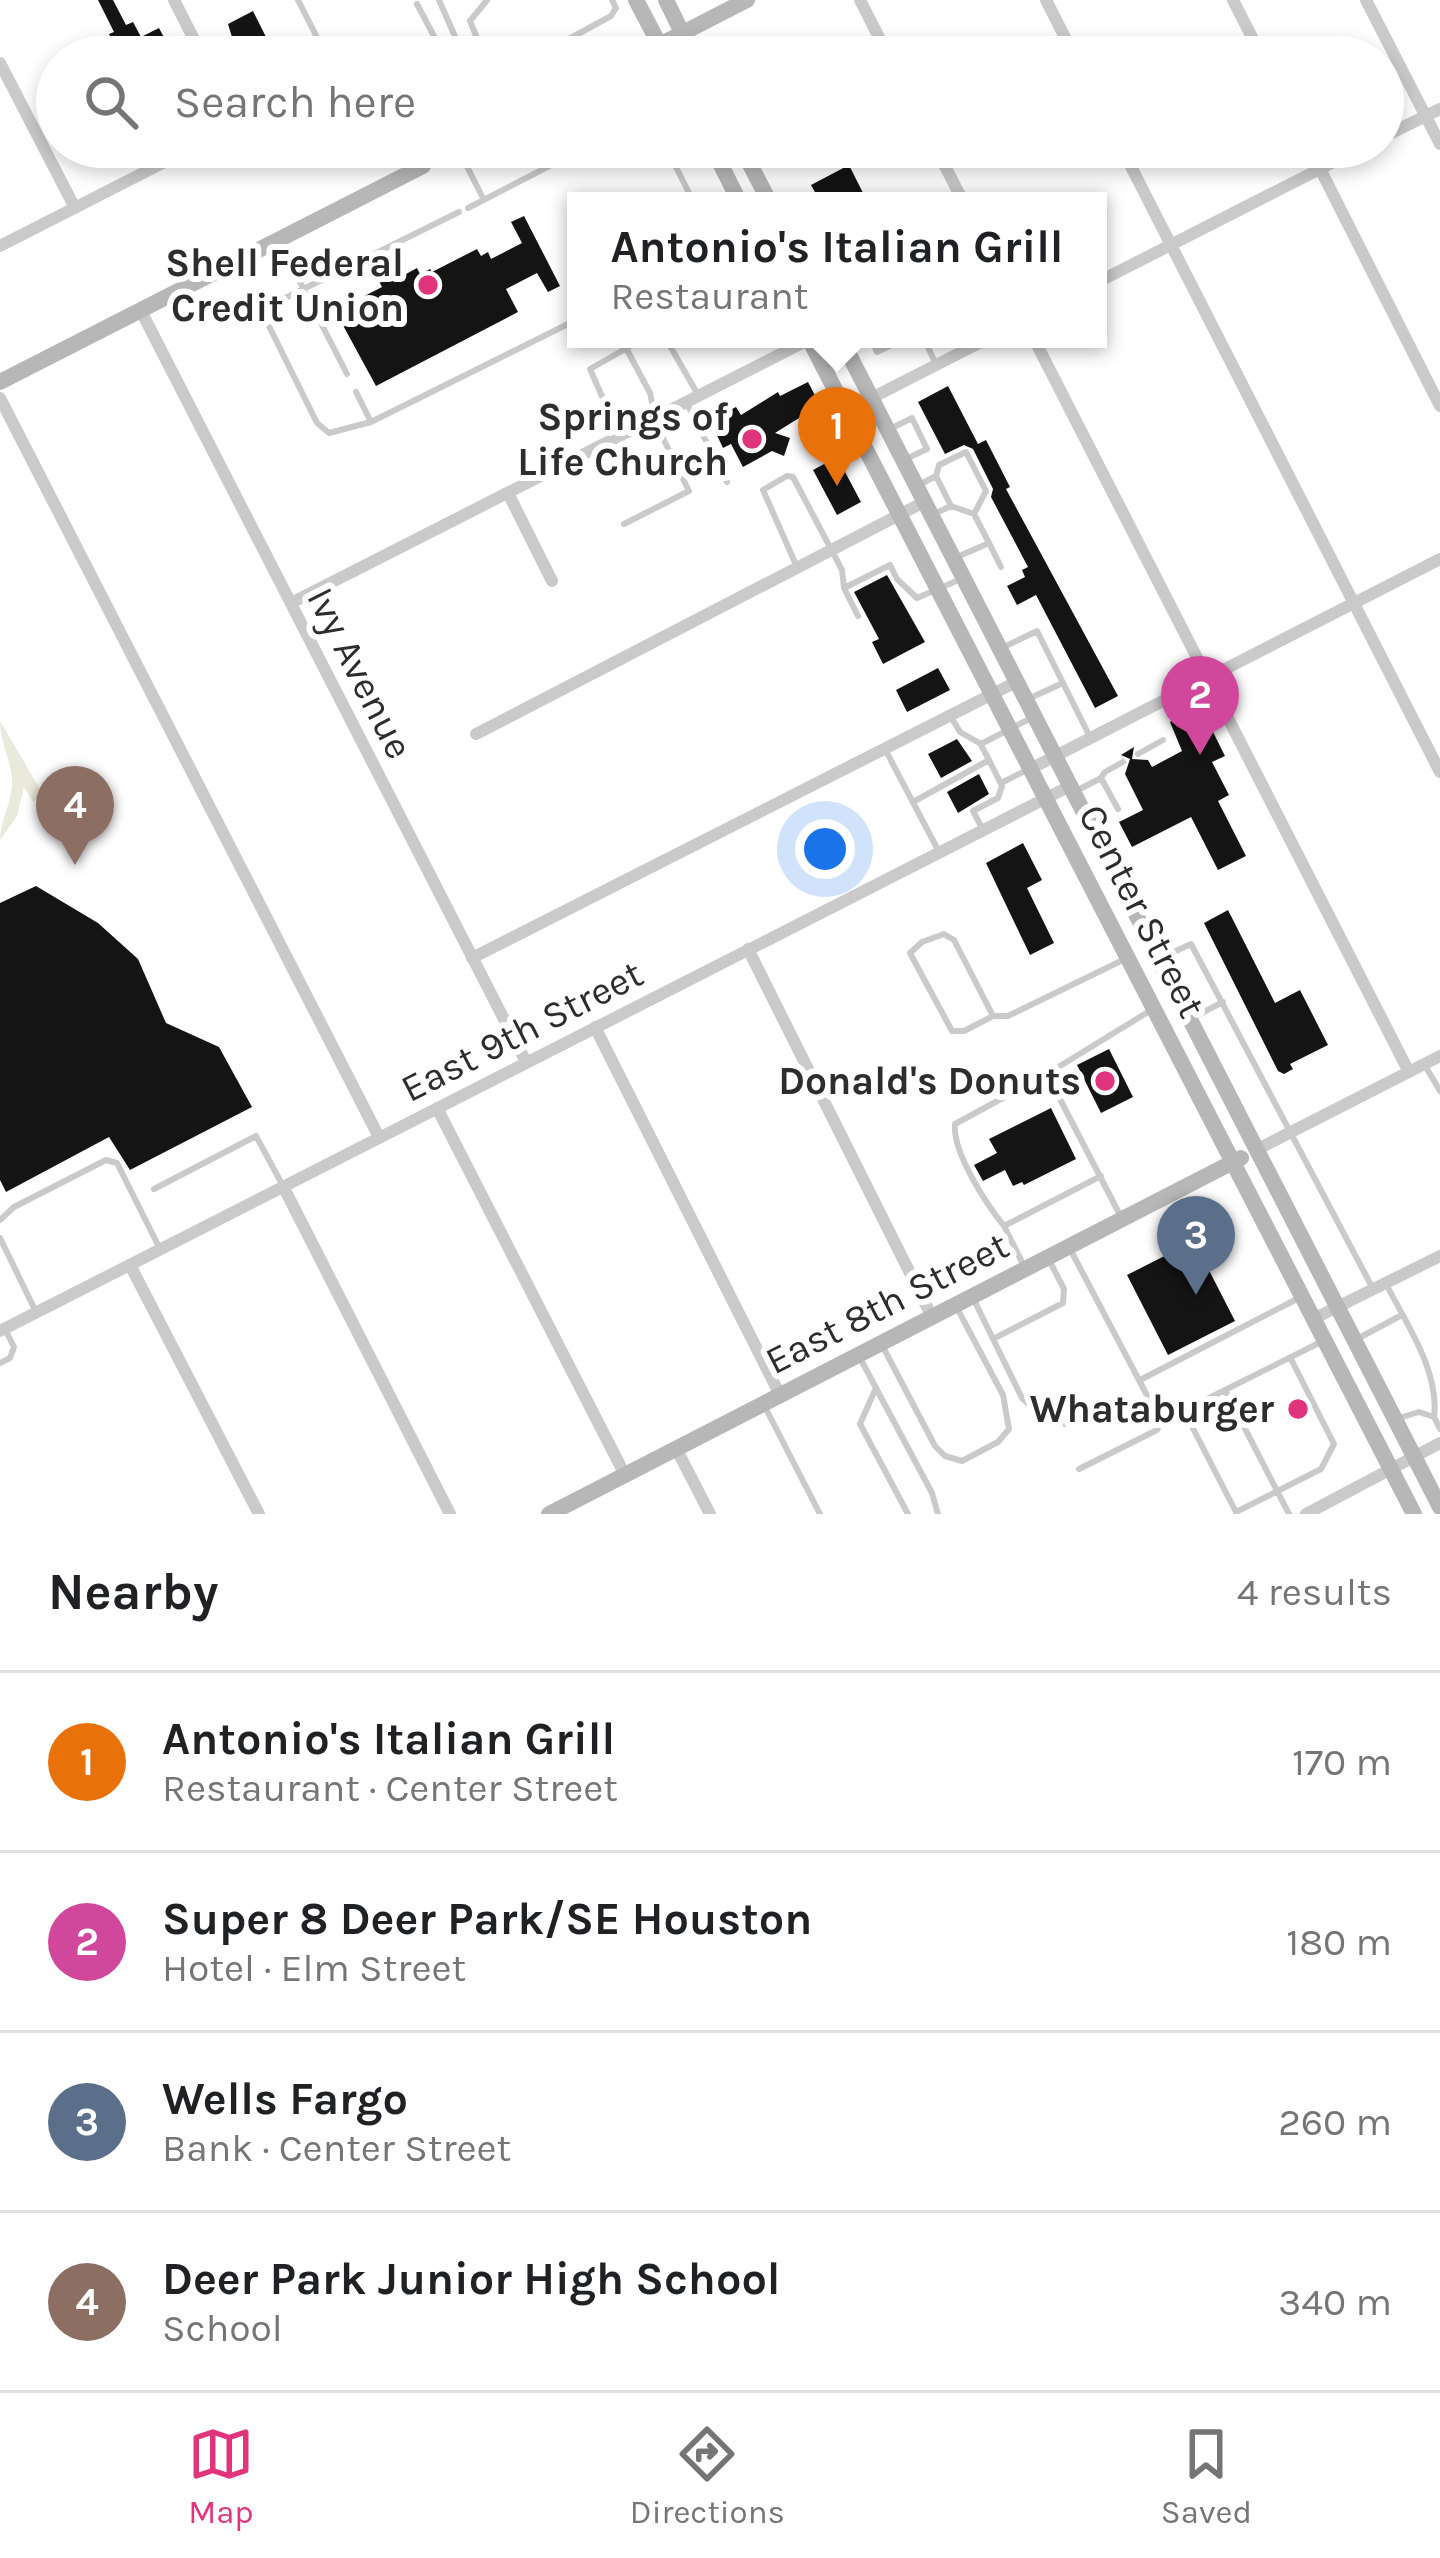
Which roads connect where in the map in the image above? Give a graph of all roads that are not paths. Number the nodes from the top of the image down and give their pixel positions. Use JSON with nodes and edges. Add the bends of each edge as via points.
{"nodes":[{"id":1,"x":174,"y":0,"type":"edge"},
{"id":2,"x":298,"y":0,"type":"edge"},
{"id":3,"x":439,"y":0,"type":"edge"},
{"id":4,"x":487,"y":0,"type":"edge"},
{"id":5,"x":612,"y":0,"type":"edge"},
{"id":6,"x":637,"y":0,"type":"edge"},
{"id":7,"x":666,"y":0,"type":"edge"},
{"id":8,"x":747,"y":0,"type":"edge"},
{"id":9,"x":860,"y":0,"type":"edge"},
{"id":10,"x":1046,"y":0,"type":"edge"},
{"id":11,"x":1233,"y":0,"type":"edge"},
{"id":12,"x":1366,"y":0,"type":"edge"},
{"id":13,"x":418,"y":4,"type":"dead end"},
{"id":14,"x":682,"y":34,"type":"joint"},
{"id":15,"x":192,"y":36,"type":"edge"},
{"id":16,"x":316,"y":36,"type":"edge"},
{"id":17,"x":434,"y":36,"type":"edge"},
{"id":18,"x":455,"y":36,"type":"edge"},
{"id":19,"x":476,"y":36,"type":"edge"},
{"id":20,"x":574,"y":36,"type":"edge"},
{"id":21,"x":655,"y":36,"type":"edge"},
{"id":22,"x":879,"y":36,"type":"edge"},
{"id":23,"x":1065,"y":36,"type":"edge"},
{"id":24,"x":1251,"y":36,"type":"edge"},
{"id":25,"x":1385,"y":36,"type":"edge"},
{"id":26,"x":0,"y":63,"type":"edge"},
{"id":27,"x":1404,"y":73,"type":"edge"},
{"id":28,"x":1440,"y":109,"type":"edge"},
{"id":29,"x":1426,"y":116,"type":"junction"},
{"id":30,"x":1404,"y":127,"type":"edge"},
{"id":31,"x":36,"y":133,"type":"edge"},
{"id":32,"x":1440,"y":144,"type":"edge"},
{"id":33,"x":54,"y":168,"type":"edge"},
{"id":34,"x":153,"y":168,"type":"edge"},
{"id":35,"x":418,"y":168,"type":"edge"},
{"id":36,"x":468,"y":168,"type":"edge"},
{"id":37,"x":546,"y":168,"type":"edge"},
{"id":38,"x":1132,"y":168,"type":"edge"},
{"id":39,"x":1320,"y":168,"type":"joint"},
{"id":40,"x":484,"y":200,"type":"junction"},
{"id":41,"x":75,"y":208,"type":"junction"},
{"id":42,"x":468,"y":208,"type":"dead end"},
{"id":43,"x":458,"y":212,"type":"dead end"},
{"id":44,"x":279,"y":240,"type":"junction"},
{"id":45,"x":1171,"y":244,"type":"junction"},
{"id":46,"x":0,"y":246,"type":"edge"},
{"id":47,"x":1107,"y":277,"type":"edge"},
{"id":48,"x":303,"y":289,"type":"junction"},
{"id":49,"x":141,"y":310,"type":"junction"},
{"id":50,"x":567,"y":324,"type":"edge"},
{"id":51,"x":626,"y":348,"type":"joint"},
{"id":52,"x":670,"y":348,"type":"edge"},
{"id":53,"x":791,"y":348,"type":"edge"},
{"id":54,"x":814,"y":348,"type":"edge"},
{"id":55,"x":845,"y":348,"type":"edge"},
{"id":56,"x":928,"y":348,"type":"edge"},
{"id":57,"x":962,"y":348,"type":"edge"},
{"id":58,"x":1039,"y":348,"type":"edge"},
{"id":59,"x":937,"y":365,"type":"junction"},
{"id":60,"x":346,"y":374,"type":"dead end"},
{"id":61,"x":0,"y":382,"type":"edge"},
{"id":62,"x":356,"y":392,"type":"dead end"},
{"id":63,"x":0,"y":398,"type":"edge"},
{"id":64,"x":869,"y":398,"type":"junction"},
{"id":65,"x":692,"y":399,"type":"junction"},
{"id":66,"x":1440,"y":406,"type":"edge"},
{"id":67,"x":846,"y":411,"type":"junction"},
{"id":68,"x":657,"y":417,"type":"junction"},
{"id":69,"x":371,"y":422,"type":"junction"},
{"id":70,"x":886,"y":431,"type":"junction"},
{"id":71,"x":620,"y":436,"type":"junction"},
{"id":72,"x":902,"y":461,"type":"junction"},
{"id":73,"x":936,"y":476,"type":"junction"},
{"id":74,"x":727,"y":482,"type":"dead end"},
{"id":75,"x":508,"y":493,"type":"junction"},
{"id":76,"x":924,"y":502,"type":"junction"},
{"id":77,"x":951,"y":506,"type":"junction"},
{"id":78,"x":900,"y":514,"type":"junction"},
{"id":79,"x":974,"y":514,"type":"junction"},
{"id":80,"x":624,"y":524,"type":"dead end"},
{"id":81,"x":988,"y":543,"type":"junction"},
{"id":82,"x":832,"y":550,"type":"junction"},
{"id":83,"x":954,"y":559,"type":"junction"},
{"id":84,"x":1440,"y":559,"type":"edge"},
{"id":85,"x":797,"y":567,"type":"junction"},
{"id":86,"x":1001,"y":567,"type":"dead end"},
{"id":87,"x":964,"y":578,"type":"junction"},
{"id":88,"x":552,"y":581,"type":"dead end"},
{"id":89,"x":844,"y":588,"type":"junction"},
{"id":90,"x":940,"y":591,"type":"junction"},
{"id":91,"x":291,"y":603,"type":"junction"},
{"id":92,"x":1354,"y":603,"type":"junction"},
{"id":93,"x":858,"y":616,"type":"dead end"},
{"id":94,"x":1002,"y":649,"type":"junction"},
{"id":95,"x":1208,"y":678,"type":"junction"},
{"id":96,"x":1018,"y":680,"type":"junction"},
{"id":97,"x":1063,"y":683,"type":"junction"},
{"id":98,"x":993,"y":692,"type":"junction"},
{"id":99,"x":1032,"y":708,"type":"junction"},
{"id":100,"x":949,"y":715,"type":"junction"},
{"id":101,"x":1012,"y":728,"type":"junction"},
{"id":102,"x":476,"y":734,"type":"dead end"},
{"id":103,"x":1091,"y":738,"type":"junction"},
{"id":104,"x":1163,"y":740,"type":"dead end"},
{"id":105,"x":981,"y":744,"type":"junction"},
{"id":106,"x":884,"y":747,"type":"junction"},
{"id":107,"x":1138,"y":754,"type":"dead end"},
{"id":108,"x":1057,"y":755,"type":"junction"},
{"id":109,"x":989,"y":760,"type":"junction"},
{"id":110,"x":1123,"y":762,"type":"dead end"},
{"id":111,"x":1032,"y":768,"type":"junction"},
{"id":112,"x":1440,"y":772,"type":"edge"},
{"id":113,"x":1101,"y":778,"type":"junction"},
{"id":114,"x":1001,"y":783,"type":"junction"},
{"id":115,"x":1074,"y":788,"type":"junction"},
{"id":116,"x":1047,"y":798,"type":"junction"},
{"id":117,"x":913,"y":802,"type":"junction"},
{"id":118,"x":1118,"y":809,"type":"dead end"},
{"id":119,"x":983,"y":830,"type":"junction"},
{"id":120,"x":939,"y":852,"type":"junction"},
{"id":121,"x":748,"y":950,"type":"junction"},
{"id":122,"x":1128,"y":957,"type":"junction"},
{"id":123,"x":472,"y":958,"type":"junction"},
{"id":124,"x":1160,"y":959,"type":"junction"},
{"id":125,"x":1222,"y":1002,"type":"junction"},
{"id":126,"x":1154,"y":1008,"type":"junction"},
{"id":127,"x":993,"y":1016,"type":"junction"},
{"id":128,"x":1190,"y":1019,"type":"junction"},
{"id":129,"x":595,"y":1028,"type":"junction"},
{"id":130,"x":1440,"y":1056,"type":"edge"},
{"id":131,"x":526,"y":1062,"type":"junction"},
{"id":132,"x":1424,"y":1064,"type":"junction"},
{"id":133,"x":1408,"y":1072,"type":"junction"},
{"id":134,"x":1047,"y":1074,"type":"junction"},
{"id":135,"x":1440,"y":1091,"type":"edge"},
{"id":136,"x":437,"y":1108,"type":"junction"},
{"id":137,"x":1292,"y":1131,"type":"junction"},
{"id":138,"x":379,"y":1137,"type":"junction"},
{"id":139,"x":1256,"y":1150,"type":"junction"},
{"id":140,"x":1234,"y":1162,"type":"junction"},
{"id":141,"x":1101,"y":1176,"type":"junction"},
{"id":142,"x":283,"y":1186,"type":"junction"},
{"id":143,"x":154,"y":1189,"type":"dead end"},
{"id":144,"x":0,"y":1220,"type":"edge"},
{"id":145,"x":1122,"y":1220,"type":"junction"},
{"id":146,"x":1004,"y":1226,"type":"junction"},
{"id":147,"x":0,"y":1238,"type":"edge"},
{"id":148,"x":1070,"y":1247,"type":"junction"},
{"id":149,"x":160,"y":1250,"type":"junction"},
{"id":150,"x":1440,"y":1256,"type":"edge"},
{"id":151,"x":1048,"y":1258,"type":"junction"},
{"id":152,"x":130,"y":1265,"type":"junction"},
{"id":153,"x":1025,"y":1270,"type":"junction"},
{"id":154,"x":1380,"y":1287,"type":"junction"},
{"id":155,"x":1302,"y":1296,"type":"junction"},
{"id":156,"x":964,"y":1301,"type":"junction"},
{"id":157,"x":1337,"y":1310,"type":"junction"},
{"id":158,"x":36,"y":1312,"type":"junction"},
{"id":159,"x":1402,"y":1315,"type":"junction"},
{"id":160,"x":932,"y":1317,"type":"junction"},
{"id":161,"x":1313,"y":1318,"type":"junction"},
{"id":162,"x":2,"y":1329,"type":"edge"},
{"id":163,"x":993,"y":1339,"type":"junction"},
{"id":164,"x":1324,"y":1341,"type":"junction"},
{"id":165,"x":1353,"y":1341,"type":"junction"},
{"id":166,"x":881,"y":1344,"type":"junction"},
{"id":167,"x":859,"y":1355,"type":"junction"},
{"id":168,"x":1291,"y":1358,"type":"junction"},
{"id":169,"x":0,"y":1363,"type":"edge"},
{"id":170,"x":1139,"y":1381,"type":"junction"},
{"id":171,"x":875,"y":1387,"type":"junction"},
{"id":172,"x":1225,"y":1390,"type":"junction"},
{"id":173,"x":772,"y":1400,"type":"junction"},
{"id":174,"x":1106,"y":1403,"type":"dead end"},
{"id":175,"x":1184,"y":1411,"type":"junction"},
{"id":176,"x":1434,"y":1417,"type":"junction"},
{"id":177,"x":1395,"y":1420,"type":"junction"},
{"id":178,"x":1161,"y":1422,"type":"junction"},
{"id":179,"x":1440,"y":1430,"type":"edge"},
{"id":180,"x":1440,"y":1444,"type":"edge"},
{"id":181,"x":676,"y":1448,"type":"junction"},
{"id":182,"x":1414,"y":1457,"type":"junction"},
{"id":183,"x":1079,"y":1469,"type":"dead end"},
{"id":184,"x":1391,"y":1469,"type":"junction"},
{"id":185,"x":625,"y":1474,"type":"junction"},
{"id":186,"x":1277,"y":1491,"type":"junction"},
{"id":187,"x":1440,"y":1507,"type":"edge"},
{"id":188,"x":259,"y":1514,"type":"edge"},
{"id":189,"x":450,"y":1514,"type":"edge"},
{"id":190,"x":548,"y":1514,"type":"edge"},
{"id":191,"x":710,"y":1514,"type":"edge"},
{"id":192,"x":820,"y":1514,"type":"edge"},
{"id":193,"x":908,"y":1514,"type":"edge"},
{"id":194,"x":938,"y":1514,"type":"edge"},
{"id":195,"x":1289,"y":1514,"type":"edge"},
{"id":196,"x":1306,"y":1514,"type":"edge"},
{"id":197,"x":1414,"y":1514,"type":"edge"}],
"edges":[{"from":1,"to":15,"type":"street"},
{"from":2,"to":16,"type":"lane"},
{"from":3,"to":18,"type":"lane"},
{"from":4,"to":19,"type":"lane","via":[[470,21]]},
{"from":5,"to":20,"type":"lane","via":[[611,16]]},
{"from":6,"to":21,"type":"main road"},
{"from":7,"to":14,"type":"main road"},
{"from":8,"to":14,"type":"main road"},
{"from":9,"to":22,"type":"street"},
{"from":10,"to":23,"type":"street"},
{"from":11,"to":24,"type":"street"},
{"from":12,"to":25,"type":"street"},
{"from":13,"to":17,"type":"lane"},
{"from":26,"to":31,"type":"street"},
{"from":27,"to":29,"type":"street"},
{"from":28,"to":29,"type":"street"},
{"from":29,"to":30,"type":"street"},
{"from":29,"to":32,"type":"street"},
{"from":33,"to":41,"type":"street"},
{"from":34,"to":41,"type":"street"},
{"from":35,"to":44,"type":"main road"},
{"from":36,"to":40,"type":"lane"},
{"from":37,"to":40,"type":"lane"},
{"from":38,"to":45,"type":"street"},
{"from":39,"to":45,"type":"street"},
{"from":39,"to":66,"type":"street"},
{"from":40,"to":42,"type":"lane"},
{"from":41,"to":46,"type":"street"},
{"from":43,"to":48,"type":"lane"},
{"from":44,"to":48,"type":"lane"},
{"from":44,"to":49,"type":"main road"},
{"from":45,"to":47,"type":"street"},
{"from":45,"to":92,"type":"street"},
{"from":48,"to":60,"type":"lane"},
{"from":48,"to":69,"type":"lane","via":[[261,310],[317,423],[329,433]]},
{"from":49,"to":61,"type":"main road"},
{"from":49,"to":91,"type":"street","name":"Ivy Avenue"},
{"from":50,"to":69,"type":"lane"},
{"from":51,"to":68,"type":"lane"},
{"from":51,"to":71,"type":"lane","via":[[590,371]]},
{"from":52,"to":65,"type":"lane"},
{"from":53,"to":65,"type":"street"},
{"from":54,"to":67,"type":"main road","name":"Center Street"},
{"from":55,"to":64,"type":"main road","name":"Center Street"},
{"from":56,"to":59,"type":"lane"},
{"from":57,"to":59,"type":"street"},
{"from":58,"to":95,"type":"street"},
{"from":59,"to":64,"type":"street"},
{"from":62,"to":69,"type":"lane"},
{"from":63,"to":138,"type":"street"},
{"from":64,"to":67,"type":"street"},
{"from":64,"to":70,"type":"main road","name":"Center Street"},
{"from":65,"to":68,"type":"street"},
{"from":65,"to":74,"type":"lane"},
{"from":67,"to":78,"type":"main road","name":"Center Street"},
{"from":68,"to":71,"type":"street"},
{"from":68,"to":80,"type":"lane","via":[[689,491]]},
{"from":70,"to":72,"type":"main road","name":"Center Street"},
{"from":70,"to":72,"type":"lane","via":[[912,418],[927,449]]},
{"from":71,"to":75,"type":"street"},
{"from":72,"to":76,"type":"main road","name":"Center Street"},
{"from":73,"to":76,"type":"lane"},
{"from":73,"to":77,"type":"lane"},
{"from":73,"to":79,"type":"lane","via":[[939,465],[966,452],[986,491]]},
{"from":75,"to":88,"type":"street"},
{"from":75,"to":91,"type":"street"},
{"from":76,"to":77,"type":"lane"},
{"from":76,"to":78,"type":"street"},
{"from":76,"to":83,"type":"main road","name":"Center Street"},
{"from":77,"to":79,"type":"lane"},
{"from":78,"to":82,"type":"street"},
{"from":78,"to":90,"type":"main road","name":"Center Street"},
{"from":79,"to":81,"type":"lane"},
{"from":81,"to":83,"type":"lane"},
{"from":81,"to":86,"type":"lane"},
{"from":82,"to":85,"type":"street"},
{"from":82,"to":85,"type":"lane","via":[[787,476],[763,490]]},
{"from":82,"to":89,"type":"lane"},
{"from":83,"to":87,"type":"main road","name":"Center Street"},
{"from":84,"to":92,"type":"street"},
{"from":85,"to":102,"type":"street"},
{"from":87,"to":90,"type":"lane"},
{"from":87,"to":94,"type":"main road","name":"Center Street"},
{"from":89,"to":90,"type":"lane","via":[[890,565],[917,598]]},
{"from":89,"to":93,"type":"lane"},
{"from":90,"to":98,"type":"main road","name":"Center Street"},
{"from":91,"to":123,"type":"street","name":"Ivy Avenue"},
{"from":92,"to":95,"type":"street"},
{"from":92,"to":112,"type":"street"},
{"from":94,"to":96,"type":"main road","name":"Center Street"},
{"from":94,"to":97,"type":"lane","via":[[1037,631]]},
{"from":95,"to":103,"type":"street"},
{"from":95,"to":133,"type":"street"},
{"from":96,"to":98,"type":"street"},
{"from":96,"to":99,"type":"main road","name":"Center Street"},
{"from":97,"to":99,"type":"lane"},
{"from":97,"to":103,"type":"lane"},
{"from":98,"to":100,"type":"street"},
{"from":98,"to":101,"type":"main road","name":"Center Street"},
{"from":99,"to":101,"type":"lane"},
{"from":99,"to":108,"type":"main road","name":"Center Street"},
{"from":100,"to":105,"type":"lane"},
{"from":100,"to":106,"type":"street"},
{"from":101,"to":105,"type":"lane"},
{"from":101,"to":111,"type":"main road","name":"Center Street"},
{"from":103,"to":108,"type":"street"},
{"from":104,"to":107,"type":"lane"},
{"from":105,"to":109,"type":"lane"},
{"from":106,"to":117,"type":"lane"},
{"from":106,"to":123,"type":"street"},
{"from":108,"to":111,"type":"street"},
{"from":108,"to":115,"type":"main road","name":"Center Street"},
{"from":109,"to":114,"type":"lane"},
{"from":109,"to":117,"type":"lane"},
{"from":110,"to":113,"type":"lane"},
{"from":111,"to":114,"type":"lane"},
{"from":111,"to":116,"type":"main road","name":"Center Street"},
{"from":113,"to":115,"type":"lane"},
{"from":113,"to":118,"type":"lane"},
{"from":114,"to":119,"type":"lane","via":[[998,798],[974,811]]},
{"from":115,"to":116,"type":"street","name":"East 9th Street"},
{"from":115,"to":124,"type":"main road","name":"Center Street"},
{"from":116,"to":119,"type":"street","name":"East 9th Street"},
{"from":116,"to":122,"type":"main road","name":"Center Street"},
{"from":117,"to":120,"type":"lane"},
{"from":119,"to":120,"type":"street","name":"East 9th Street"},
{"from":120,"to":121,"type":"street","name":"East 9th Street"},
{"from":121,"to":129,"type":"street","name":"East 9th Street"},
{"from":121,"to":160,"type":"street"},
{"from":122,"to":126,"type":"main road","name":"Center Street"},
{"from":122,"to":127,"type":"lane","via":[[1026,1009]]},
{"from":123,"to":131,"type":"street","name":"Ivy Avenue"},
{"from":124,"to":125,"type":"lane","via":[[1191,944]]},
{"from":124,"to":128,"type":"main road","name":"Center Street"},
{"from":125,"to":128,"type":"lane"},
{"from":125,"to":137,"type":"lane"},
{"from":126,"to":134,"type":"lane"},
{"from":126,"to":140,"type":"main road","name":"Center Street"},
{"from":127,"to":127,"type":"lane","via":[[954,940],[944,934],[910,953],[952,1031]]},
{"from":128,"to":139,"type":"main road","name":"Center Street"},
{"from":129,"to":131,"type":"street","name":"East 9th Street"},
{"from":129,"to":173,"type":"street"},
{"from":130,"to":132,"type":"street"},
{"from":131,"to":136,"type":"street","name":"East 9th Street"},
{"from":132,"to":133,"type":"street"},
{"from":132,"to":135,"type":"lane"},
{"from":133,"to":137,"type":"street"},
{"from":134,"to":141,"type":"lane"},
{"from":134,"to":146,"type":"lane","via":[[955,1124],[970,1170]]},
{"from":136,"to":138,"type":"street","name":"East 9th Street"},
{"from":136,"to":185,"type":"street"},
{"from":137,"to":139,"type":"street"},
{"from":137,"to":154,"type":"lane"},
{"from":138,"to":142,"type":"street","name":"East 9th Street"},
{"from":139,"to":140,"type":"main road","name":"East 8th Street"},
{"from":139,"to":157,"type":"main road","name":"Center Street"},
{"from":140,"to":145,"type":"main road","name":"East 8th Street"},
{"from":140,"to":155,"type":"main road","name":"Center Street"},
{"from":141,"to":145,"type":"lane"},
{"from":141,"to":146,"type":"lane"},
{"from":142,"to":143,"type":"lane","via":[[256,1136]]},
{"from":142,"to":149,"type":"street","name":"East 9th Street"},
{"from":142,"to":189,"type":"street"},
{"from":144,"to":149,"type":"lane","via":[[106,1160],[117,1163]]},
{"from":145,"to":148,"type":"main road","name":"East 8th Street"},
{"from":146,"to":153,"type":"lane"},
{"from":147,"to":158,"type":"lane"},
{"from":148,"to":151,"type":"main road","name":"East 8th Street"},
{"from":148,"to":170,"type":"lane"},
{"from":149,"to":152,"type":"street","name":"East 9th Street"},
{"from":150,"to":154,"type":"street"},
{"from":151,"to":153,"type":"main road","name":"East 8th Street"},
{"from":151,"to":163,"type":"lane","via":[[1063,1303]]},
{"from":152,"to":158,"type":"street","name":"East 9th Street"},
{"from":152,"to":188,"type":"street"},
{"from":153,"to":156,"type":"main road","name":"East 8th Street"},
{"from":154,"to":157,"type":"street"},
{"from":154,"to":159,"type":"lane"},
{"from":155,"to":161,"type":"main road","name":"Center Street"},
{"from":155,"to":170,"type":"lane"},
{"from":156,"to":160,"type":"main road","name":"East 8th Street"},
{"from":156,"to":163,"type":"lane"},
{"from":156,"to":166,"type":"lane","via":[[1009,1429],[962,1461],[935,1446]]},
{"from":157,"to":161,"type":"street"},
{"from":157,"to":165,"type":"main road","name":"Center Street"},
{"from":158,"to":162,"type":"street","name":"East 9th Street"},
{"from":159,"to":165,"type":"lane"},
{"from":159,"to":176,"type":"lane","via":[[1438,1396]]},
{"from":160,"to":166,"type":"main road","name":"East 8th Street"},
{"from":161,"to":164,"type":"main road","name":"Center Street"},
{"from":162,"to":169,"type":"lane","via":[[14,1347]]},
{"from":163,"to":174,"type":"lane","via":[[1036,1412],[1065,1424]]},
{"from":164,"to":168,"type":"lane"},
{"from":164,"to":184,"type":"main road","name":"Center Street"},
{"from":165,"to":177,"type":"main road","name":"Center Street"},
{"from":166,"to":167,"type":"main road","name":"East 8th Street"},
{"from":167,"to":171,"type":"lane"},
{"from":167,"to":173,"type":"main road","name":"East 8th Street"},
{"from":168,"to":172,"type":"lane"},
{"from":168,"to":186,"type":"lane","via":[[1334,1444],[1321,1469]]},
{"from":170,"to":178,"type":"lane"},
{"from":171,"to":193,"type":"lane","via":[[860,1424]]},
{"from":171,"to":194,"type":"lane"},
{"from":172,"to":175,"type":"lane"},
{"from":172,"to":186,"type":"lane"},
{"from":173,"to":181,"type":"main road","name":"East 8th Street"},
{"from":173,"to":192,"type":"lane"},
{"from":175,"to":178,"type":"lane"},
{"from":175,"to":186,"type":"lane","via":[[1236,1512]]},
{"from":176,"to":177,"type":"lane","via":[[1419,1412]]},
{"from":176,"to":179,"type":"lane"},
{"from":177,"to":182,"type":"main road","name":"Center Street"},
{"from":178,"to":183,"type":"lane"},
{"from":180,"to":182,"type":"street"},
{"from":181,"to":185,"type":"main road","name":"East 8th Street"},
{"from":181,"to":191,"type":"street"},
{"from":182,"to":184,"type":"street"},
{"from":182,"to":187,"type":"main road","name":"Center Street"},
{"from":184,"to":196,"type":"street"},
{"from":184,"to":197,"type":"main road","name":"Center Street"},
{"from":185,"to":190,"type":"main road","name":"East 8th Street"},
{"from":186,"to":195,"type":"lane"}]}
